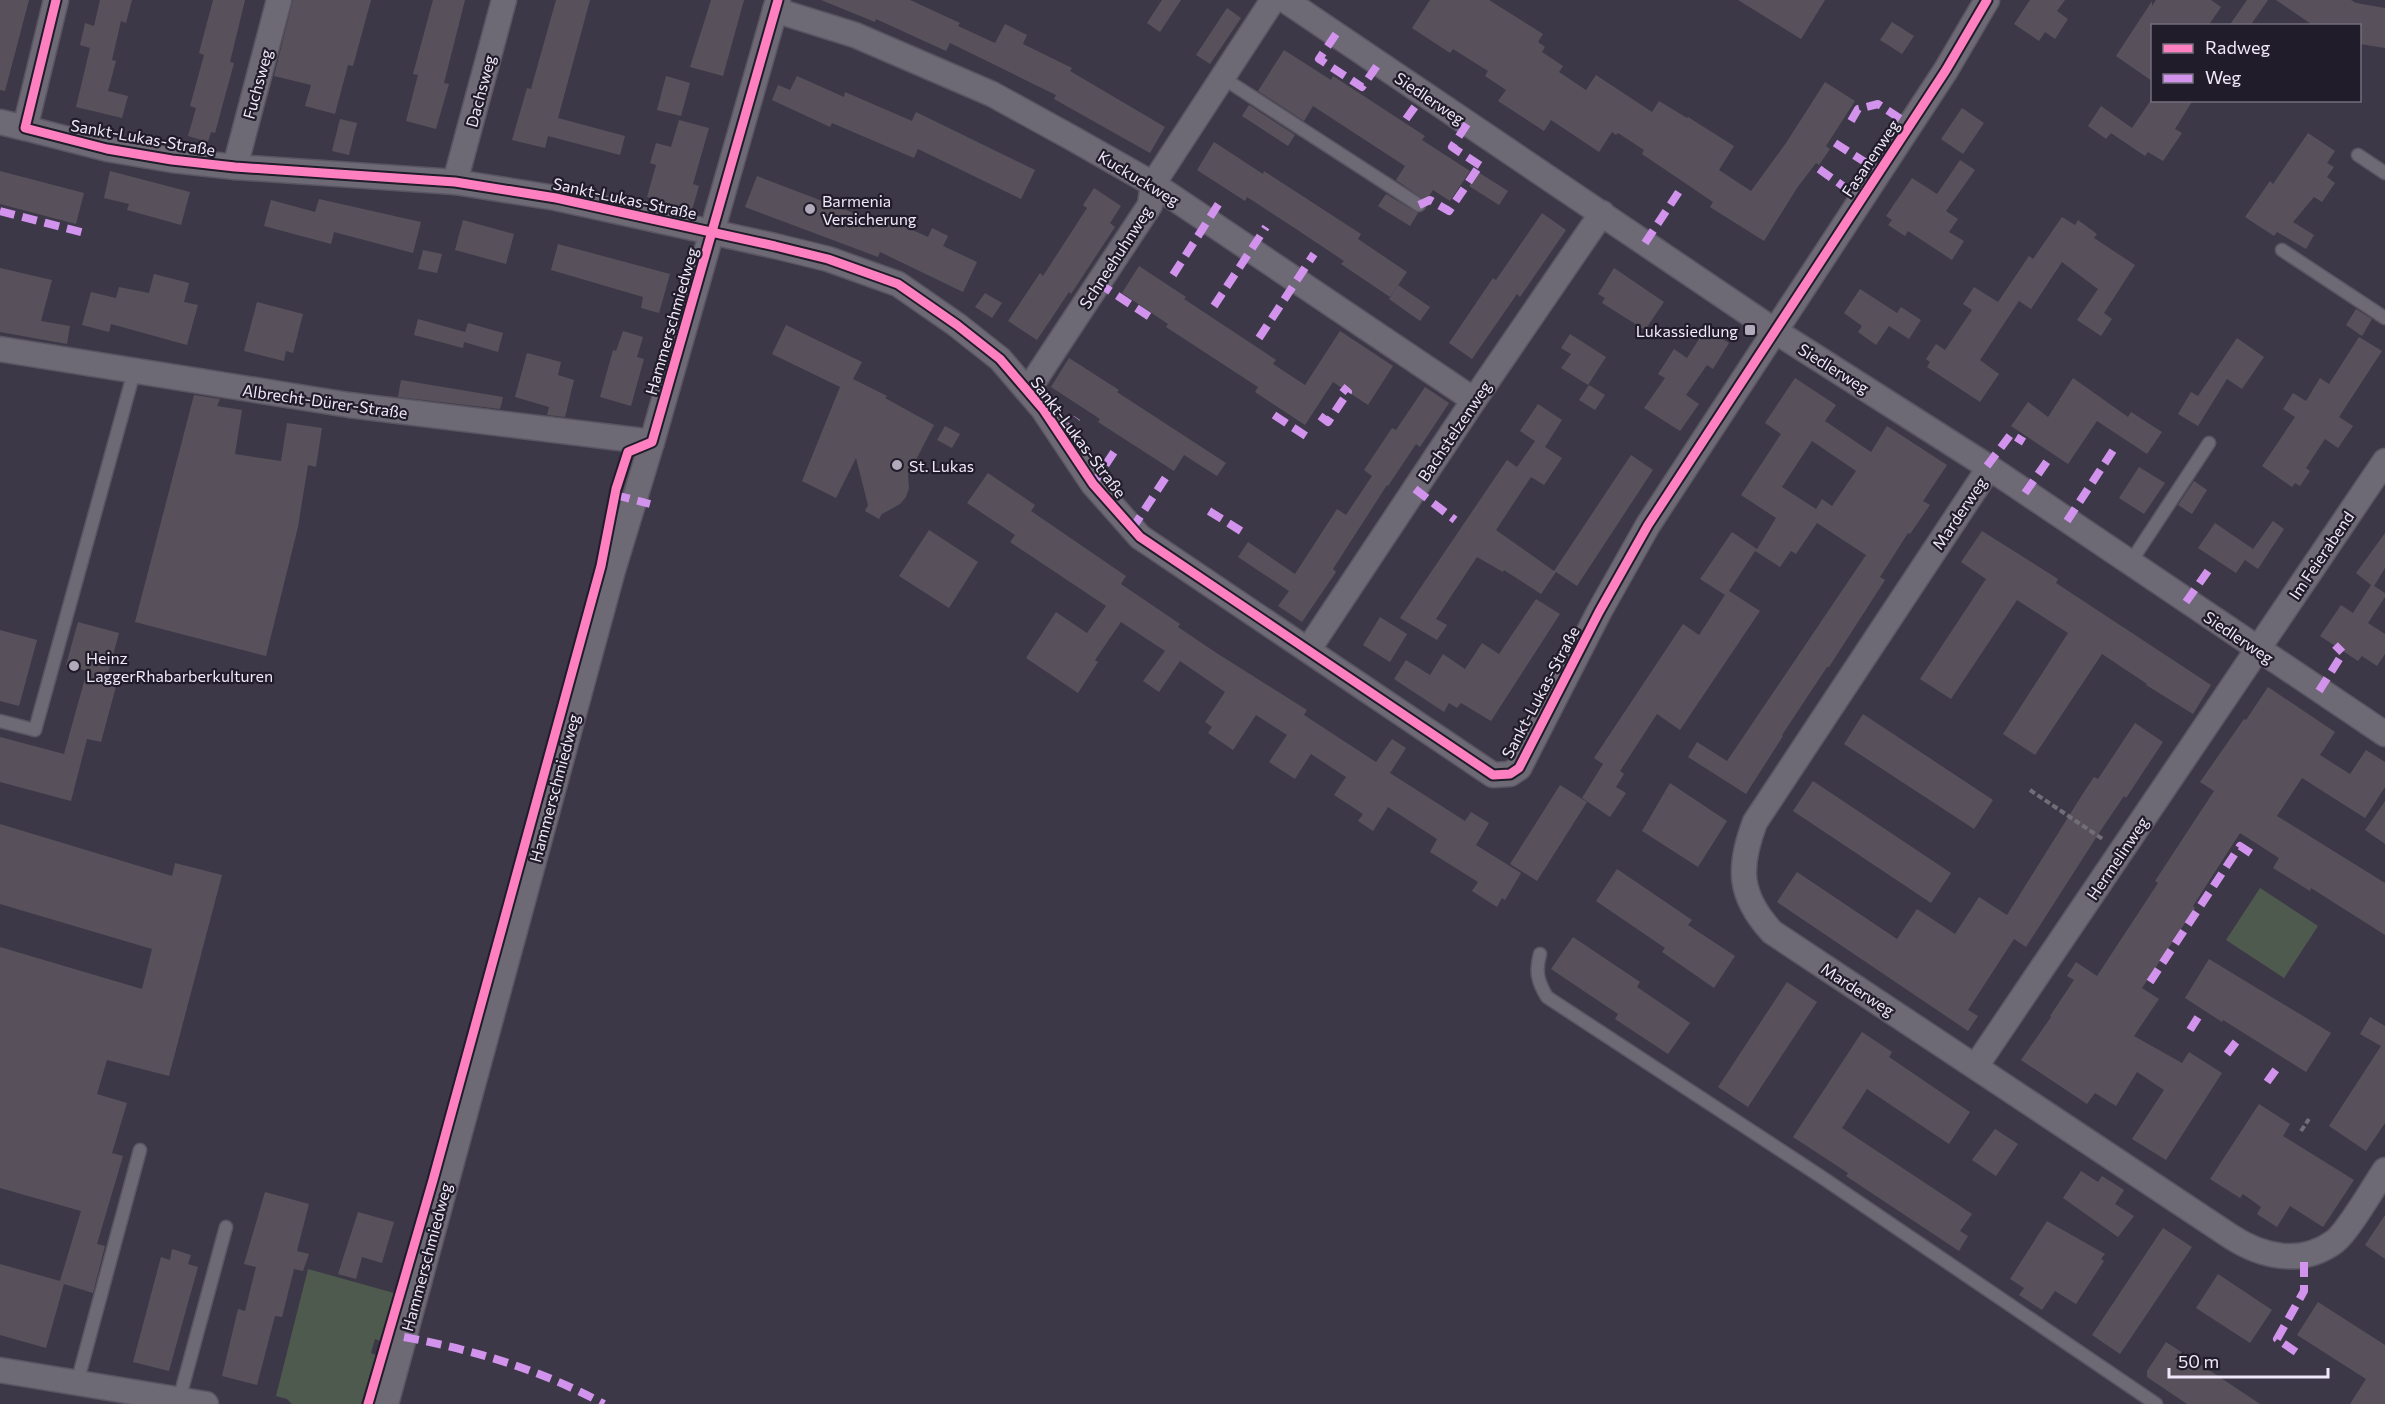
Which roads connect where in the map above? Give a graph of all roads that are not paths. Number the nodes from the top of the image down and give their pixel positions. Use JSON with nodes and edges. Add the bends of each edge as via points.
{"nodes":[{"id":1,"x":56,"y":0,"type":"edge"},
{"id":2,"x":279,"y":0,"type":"edge"},
{"id":3,"x":504,"y":0,"type":"edge"},
{"id":4,"x":1273,"y":0,"type":"edge"},
{"id":5,"x":1285,"y":0,"type":"edge"},
{"id":6,"x":1987,"y":0,"type":"edge"},
{"id":7,"x":777,"y":5,"type":"edge"},
{"id":8,"x":1223,"y":78,"type":"junction"},
{"id":9,"x":0,"y":122,"type":"edge"},
{"id":10,"x":25,"y":128,"type":"junction"},
{"id":11,"x":2358,"y":156,"type":"dead end"},
{"id":12,"x":235,"y":167,"type":"junction"},
{"id":13,"x":2385,"y":173,"type":"edge"},
{"id":14,"x":455,"y":182,"type":"junction"},
{"id":15,"x":1153,"y":184,"type":"junction"},
{"id":16,"x":1419,"y":205,"type":"dead end"},
{"id":17,"x":1602,"y":213,"type":"junction"},
{"id":18,"x":712,"y":231,"type":"junction"},
{"id":19,"x":2282,"y":250,"type":"dead end"},
{"id":20,"x":2385,"y":318,"type":"edge"},
{"id":21,"x":1775,"y":331,"type":"junction"},
{"id":22,"x":0,"y":349,"type":"edge"},
{"id":23,"x":134,"y":372,"type":"junction"},
{"id":24,"x":1028,"y":390,"type":"junction"},
{"id":25,"x":1474,"y":400,"type":"junction"},
{"id":26,"x":652,"y":442,"type":"junction"},
{"id":27,"x":2209,"y":443,"type":"dead end"},
{"id":28,"x":2385,"y":461,"type":"edge"},
{"id":29,"x":1989,"y":468,"type":"junction"},
{"id":30,"x":2130,"y":563,"type":"junction"},
{"id":31,"x":1308,"y":650,"type":"junction"},
{"id":32,"x":2258,"y":650,"type":"junction"},
{"id":33,"x":0,"y":721,"type":"edge"},
{"id":34,"x":2385,"y":734,"type":"edge"},
{"id":35,"x":1540,"y":954,"type":"dead end"},
{"id":36,"x":1976,"y":1066,"type":"junction"},
{"id":37,"x":140,"y":1150,"type":"dead end"},
{"id":38,"x":2385,"y":1170,"type":"edge"},
{"id":39,"x":226,"y":1227,"type":"dead end"},
{"id":40,"x":0,"y":1370,"type":"edge"},
{"id":41,"x":77,"y":1383,"type":"junction"},
{"id":42,"x":179,"y":1400,"type":"junction"},
{"id":43,"x":206,"y":1404,"type":"edge"},
{"id":44,"x":386,"y":1404,"type":"edge"},
{"id":45,"x":2156,"y":1404,"type":"edge"}],
"edges":[{"from":1,"to":10,"type":"street"},
{"from":2,"to":12,"type":"street","name":"Fuchsweg"},
{"from":3,"to":14,"type":"street","name":"Dachsweg"},
{"from":4,"to":8,"type":"street","name":"Schneehuhnweg"},
{"from":5,"to":17,"type":"street","name":"Siedlerweg"},
{"from":6,"to":21,"type":"street","name":"Fasanenweg","via":[[1946,70]]},
{"from":7,"to":15,"type":"street","name":"Kuckuckweg","via":[[992,94]]},
{"from":7,"to":18,"type":"street","name":"Hammerschmiedweg"},
{"from":8,"to":15,"type":"street","name":"Schneehuhnweg"},
{"from":8,"to":16,"type":"lane"},
{"from":9,"to":10,"type":"street","name":"Sankt-Lukas-Straße"},
{"from":10,"to":12,"type":"street","name":"Sankt-Lukas-Straße","via":[[107,149]]},
{"from":11,"to":13,"type":"lane"},
{"from":12,"to":14,"type":"street","name":"Sankt-Lukas-Straße"},
{"from":14,"to":18,"type":"street","name":"Sankt-Lukas-Straße","via":[[556,198]]},
{"from":15,"to":24,"type":"street","name":"Schneehuhnweg","via":[[1150,205]]},
{"from":15,"to":25,"type":"street","name":"Kuckuckweg"},
{"from":17,"to":21,"type":"street","name":"Siedlerweg"},
{"from":17,"to":25,"type":"street","name":"Bachstelzenweg"},
{"from":18,"to":24,"type":"street","name":"Sankt-Lukas-Straße","via":[[828,259],[898,284],[1000,359]]},
{"from":18,"to":26,"type":"street","name":"Hammerschmiedweg"},
{"from":19,"to":20,"type":"lane"},
{"from":21,"to":29,"type":"street","name":"Siedlerweg"},
{"from":21,"to":31,"type":"street","name":"Sankt-Lukas-Straße","via":[[1648,525],[1519,768],[1510,774],[1492,775]]},
{"from":22,"to":23,"type":"street","name":"Albrecht-Dürer-Straße"},
{"from":23,"to":26,"type":"street","name":"Albrecht-Dürer-Straße","via":[[349,405]]},
{"from":23,"to":33,"type":"lane","via":[[35,730]]},
{"from":24,"to":31,"type":"street","name":"Sankt-Lukas-Straße","via":[[1093,484],[1132,529]]},
{"from":25,"to":31,"type":"street","name":"Bachstelzenweg"},
{"from":26,"to":44,"type":"street","name":"Hammerschmiedweg","via":[[613,570]]},
{"from":27,"to":30,"type":"lane"},
{"from":28,"to":32,"type":"street","name":"Im Feierabend"},
{"from":29,"to":30,"type":"street","name":"Siedlerweg"},
{"from":29,"to":36,"type":"street","name":"Marderweg","via":[[1761,812],[1745,848],[1743,875],[1753,905],[1772,932]]},
{"from":30,"to":32,"type":"street","name":"Siedlerweg"},
{"from":32,"to":34,"type":"street","name":"Siedlerweg"},
{"from":32,"to":36,"type":"street","name":"Hermelinweg"},
{"from":35,"to":45,"type":"lane","via":[[1536,968],[1547,997]]},
{"from":36,"to":38,"type":"street","name":"Marderweg","via":[[2230,1236],[2271,1256],[2304,1257],[2335,1242]]},
{"from":37,"to":41,"type":"lane"},
{"from":39,"to":42,"type":"lane"},
{"from":40,"to":41,"type":"street"},
{"from":41,"to":42,"type":"street"},
{"from":42,"to":43,"type":"street"}]}
